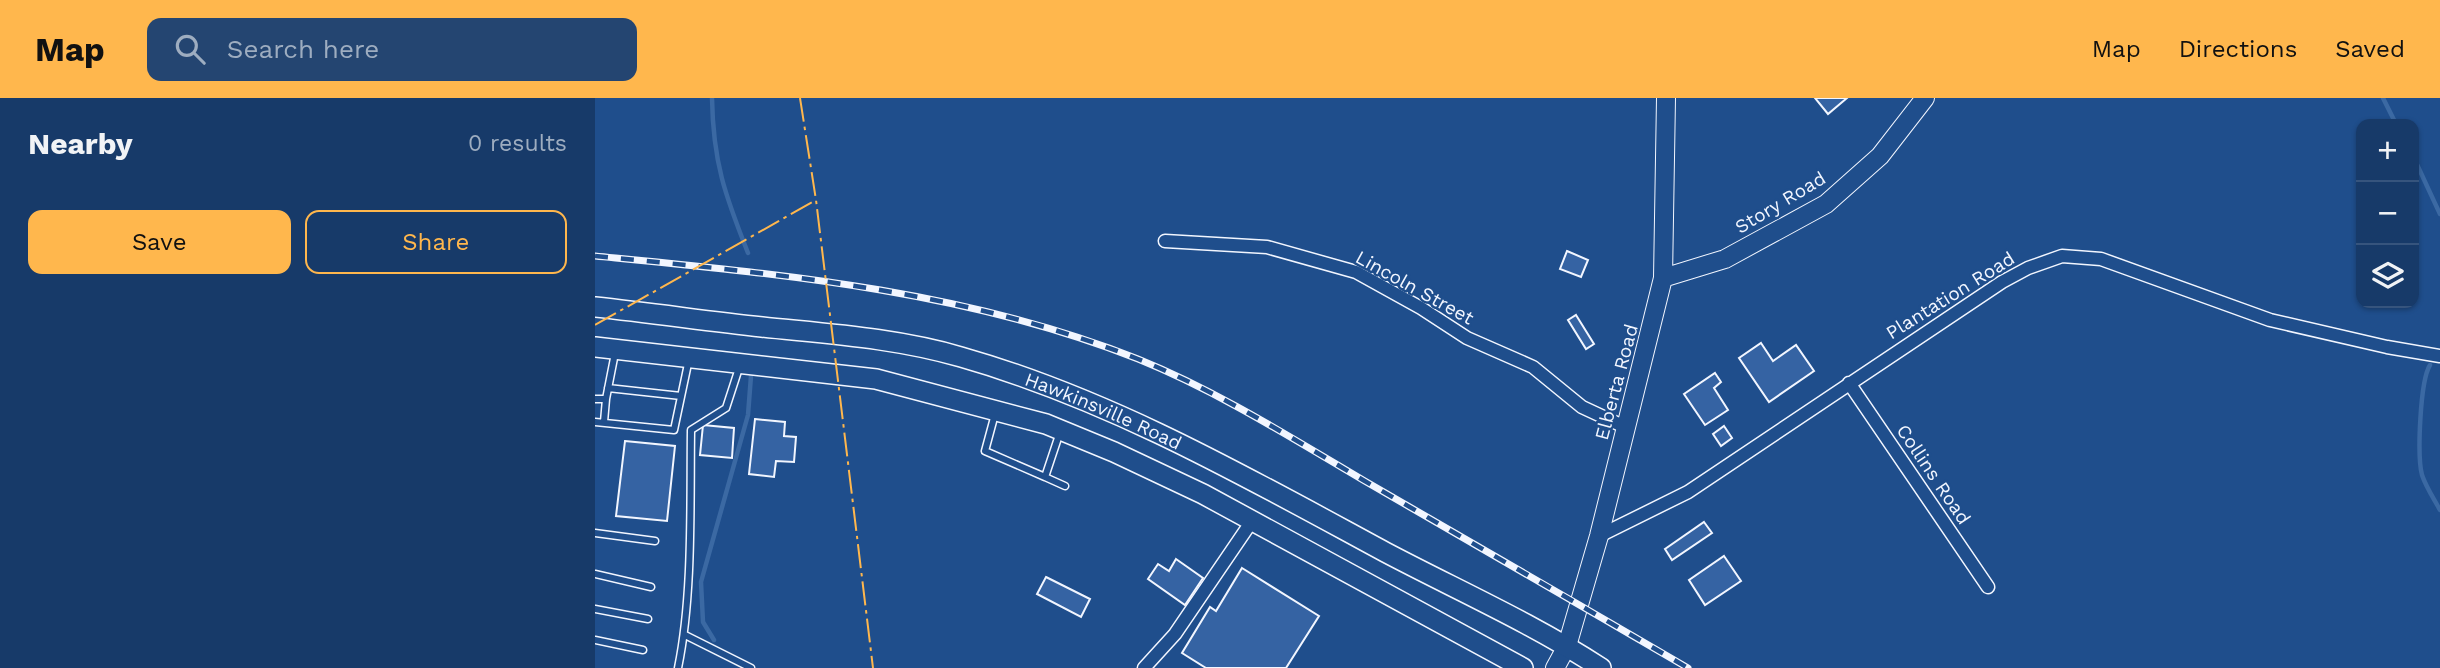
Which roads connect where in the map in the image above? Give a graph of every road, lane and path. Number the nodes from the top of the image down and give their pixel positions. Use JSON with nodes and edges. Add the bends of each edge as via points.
{"nodes":[{"id":1,"x":1666,"y":98,"type":"edge"},
{"id":2,"x":1925,"y":98,"type":"edge"},
{"id":3,"x":1165,"y":241,"type":"dead end"},
{"id":4,"x":1663,"y":278,"type":"junction"},
{"id":5,"x":595,"y":307,"type":"edge"},
{"id":6,"x":595,"y":347,"type":"edge"},
{"id":7,"x":616,"y":349,"type":"junction"},
{"id":8,"x":2440,"y":356,"type":"edge"},
{"id":9,"x":689,"y":358,"type":"junction"},
{"id":10,"x":741,"y":363,"type":"junction"},
{"id":11,"x":1849,"y":383,"type":"junction"},
{"id":12,"x":608,"y":388,"type":"junction"},
{"id":13,"x":681,"y":396,"type":"junction"},
{"id":14,"x":595,"y":399,"type":"edge"},
{"id":15,"x":606,"y":400,"type":"junction"},
{"id":16,"x":995,"y":411,"type":"junction"},
{"id":17,"x":595,"y":422,"type":"edge"},
{"id":18,"x":604,"y":422,"type":"junction"},
{"id":19,"x":1625,"y":427,"type":"junction"},
{"id":20,"x":1061,"y":430,"type":"junction"},
{"id":21,"x":1045,"y":477,"type":"junction"},
{"id":22,"x":1065,"y":486,"type":"dead end"},
{"id":23,"x":1252,"y":521,"type":"junction"},
{"id":24,"x":595,"y":533,"type":"edge"},
{"id":25,"x":1599,"y":536,"type":"junction"},
{"id":26,"x":655,"y":541,"type":"dead end"},
{"id":27,"x":595,"y":574,"type":"edge"},
{"id":28,"x":651,"y":587,"type":"dead end"},
{"id":29,"x":1988,"y":587,"type":"dead end"},
{"id":30,"x":595,"y":609,"type":"edge"},
{"id":31,"x":648,"y":619,"type":"dead end"},
{"id":32,"x":685,"y":635,"type":"junction"},
{"id":33,"x":595,"y":640,"type":"edge"},
{"id":34,"x":1567,"y":646,"type":"junction"},
{"id":35,"x":643,"y":650,"type":"dead end"},
{"id":36,"x":678,"y":668,"type":"edge"},
{"id":37,"x":751,"y":668,"type":"edge"},
{"id":38,"x":1144,"y":668,"type":"edge"},
{"id":39,"x":1523,"y":668,"type":"edge"},
{"id":40,"x":1555,"y":668,"type":"edge"},
{"id":41,"x":1601,"y":668,"type":"edge"}],
"edges":[{"from":1,"to":4,"type":"street","name":"Elberta Road"},
{"from":2,"to":4,"type":"street","name":"Story Road","via":[[1880,156],[1826,204],[1725,259]]},
{"from":3,"to":19,"type":"street","name":"Lincoln Street","via":[[1267,247],[1356,272],[1467,338],[1533,367],[1581,407]]},
{"from":4,"to":19,"type":"street","name":"Elberta Road"},
{"from":5,"to":34,"type":"main road","name":"Hawkinsville Road","via":[[877,338],[960,356],[1071,394],[1219,463]]},
{"from":6,"to":7,"type":"main road","name":"Hawkinsville Road"},
{"from":7,"to":9,"type":"main road","name":"Hawkinsville Road"},
{"from":7,"to":12,"type":"lane"},
{"from":8,"to":11,"type":"street","name":"Plantation Road","via":[[2270,320],[2101,259],[2062,256],[2003,282]]},
{"from":9,"to":10,"type":"main road","name":"Hawkinsville Road"},
{"from":9,"to":13,"type":"lane"},
{"from":10,"to":16,"type":"main road","name":"Hawkinsville Road","via":[[876,379]]},
{"from":10,"to":32,"type":"lane","via":[[726,408],[691,430]]},
{"from":11,"to":25,"type":"street","name":"Plantation Road","via":[[1688,492]]},
{"from":11,"to":29,"type":"street","name":"Collins Road"},
{"from":12,"to":13,"type":"lane"},
{"from":12,"to":15,"type":"lane"},
{"from":13,"to":18,"type":"lane","via":[[674,430]]},
{"from":14,"to":15,"type":"lane"},
{"from":15,"to":18,"type":"lane"},
{"from":16,"to":20,"type":"main road","name":"Hawkinsville Road"},
{"from":16,"to":21,"type":"lane","via":[[985,451]]},
{"from":17,"to":18,"type":"lane"},
{"from":19,"to":25,"type":"street","name":"Elberta Road"},
{"from":20,"to":21,"type":"lane"},
{"from":20,"to":23,"type":"main road","name":"Hawkinsville Road"},
{"from":21,"to":22,"type":"lane"},
{"from":23,"to":38,"type":"street","via":[[1175,634]]},
{"from":23,"to":39,"type":"main road","name":"Hawkinsville Road"},
{"from":24,"to":26,"type":"lane"},
{"from":25,"to":34,"type":"street","name":"Elberta Road"},
{"from":27,"to":28,"type":"lane"},
{"from":30,"to":31,"type":"lane"},
{"from":32,"to":36,"type":"lane"},
{"from":32,"to":37,"type":"lane"},
{"from":33,"to":35,"type":"lane"},
{"from":34,"to":40,"type":"street","name":"Elberta Road"},
{"from":34,"to":41,"type":"main road","name":"Hawkinsville Road"}]}
